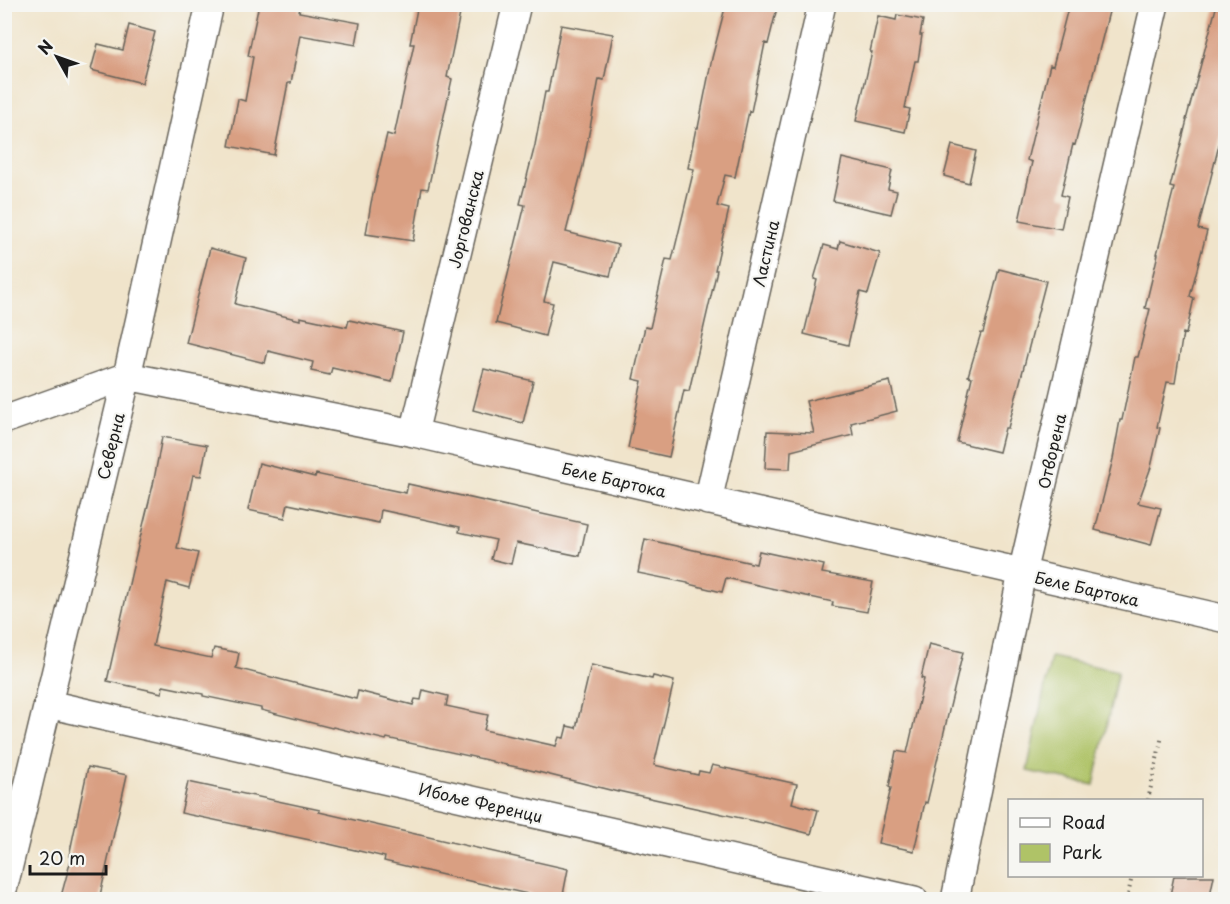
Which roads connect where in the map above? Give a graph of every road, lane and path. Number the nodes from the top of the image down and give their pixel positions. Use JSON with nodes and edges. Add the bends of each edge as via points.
{"nodes":[{"id":1,"x":210,"y":4,"type":"edge"},
{"id":2,"x":517,"y":4,"type":"edge"},
{"id":3,"x":822,"y":4,"type":"edge"},
{"id":4,"x":1155,"y":4,"type":"edge"},
{"id":5,"x":127,"y":376,"type":"junction"},
{"id":6,"x":4,"y":420,"type":"edge"},
{"id":7,"x":414,"y":432,"type":"junction"},
{"id":8,"x":708,"y":501,"type":"junction"},
{"id":9,"x":1022,"y":573,"type":"junction"},
{"id":10,"x":1226,"y":619,"type":"edge"},
{"id":11,"x":48,"y":704,"type":"junction"},
{"id":12,"x":1162,"y":736,"type":"dead end"},
{"id":13,"x":1148,"y":799,"type":"edge"},
{"id":14,"x":1132,"y":877,"type":"edge"},
{"id":15,"x":4,"y":886,"type":"edge"},
{"id":16,"x":914,"y":900,"type":"edge"},
{"id":17,"x":955,"y":900,"type":"edge"},
{"id":18,"x":1127,"y":900,"type":"edge"}],
"edges":[{"from":1,"to":5,"type":"street","name":"Северна"},
{"from":2,"to":7,"type":"street","name":"Јоргованска"},
{"from":3,"to":8,"type":"street","name":"Ластина"},
{"from":4,"to":9,"type":"street","name":"Отворена"},
{"from":5,"to":6,"type":"street"},
{"from":5,"to":7,"type":"street","name":"Беле Бартока"},
{"from":5,"to":11,"type":"street","name":"Северна"},
{"from":7,"to":8,"type":"street","name":"Беле Бартока"},
{"from":8,"to":9,"type":"street","name":"Беле Бартока"},
{"from":9,"to":10,"type":"street","name":"Беле Бартока"},
{"from":9,"to":17,"type":"street","name":"Отворена"},
{"from":11,"to":15,"type":"street","name":"Северна"},
{"from":11,"to":16,"type":"street","name":"Ибоље Ференци"},
{"from":12,"to":13,"type":"path"},
{"from":14,"to":18,"type":"path"}]}
